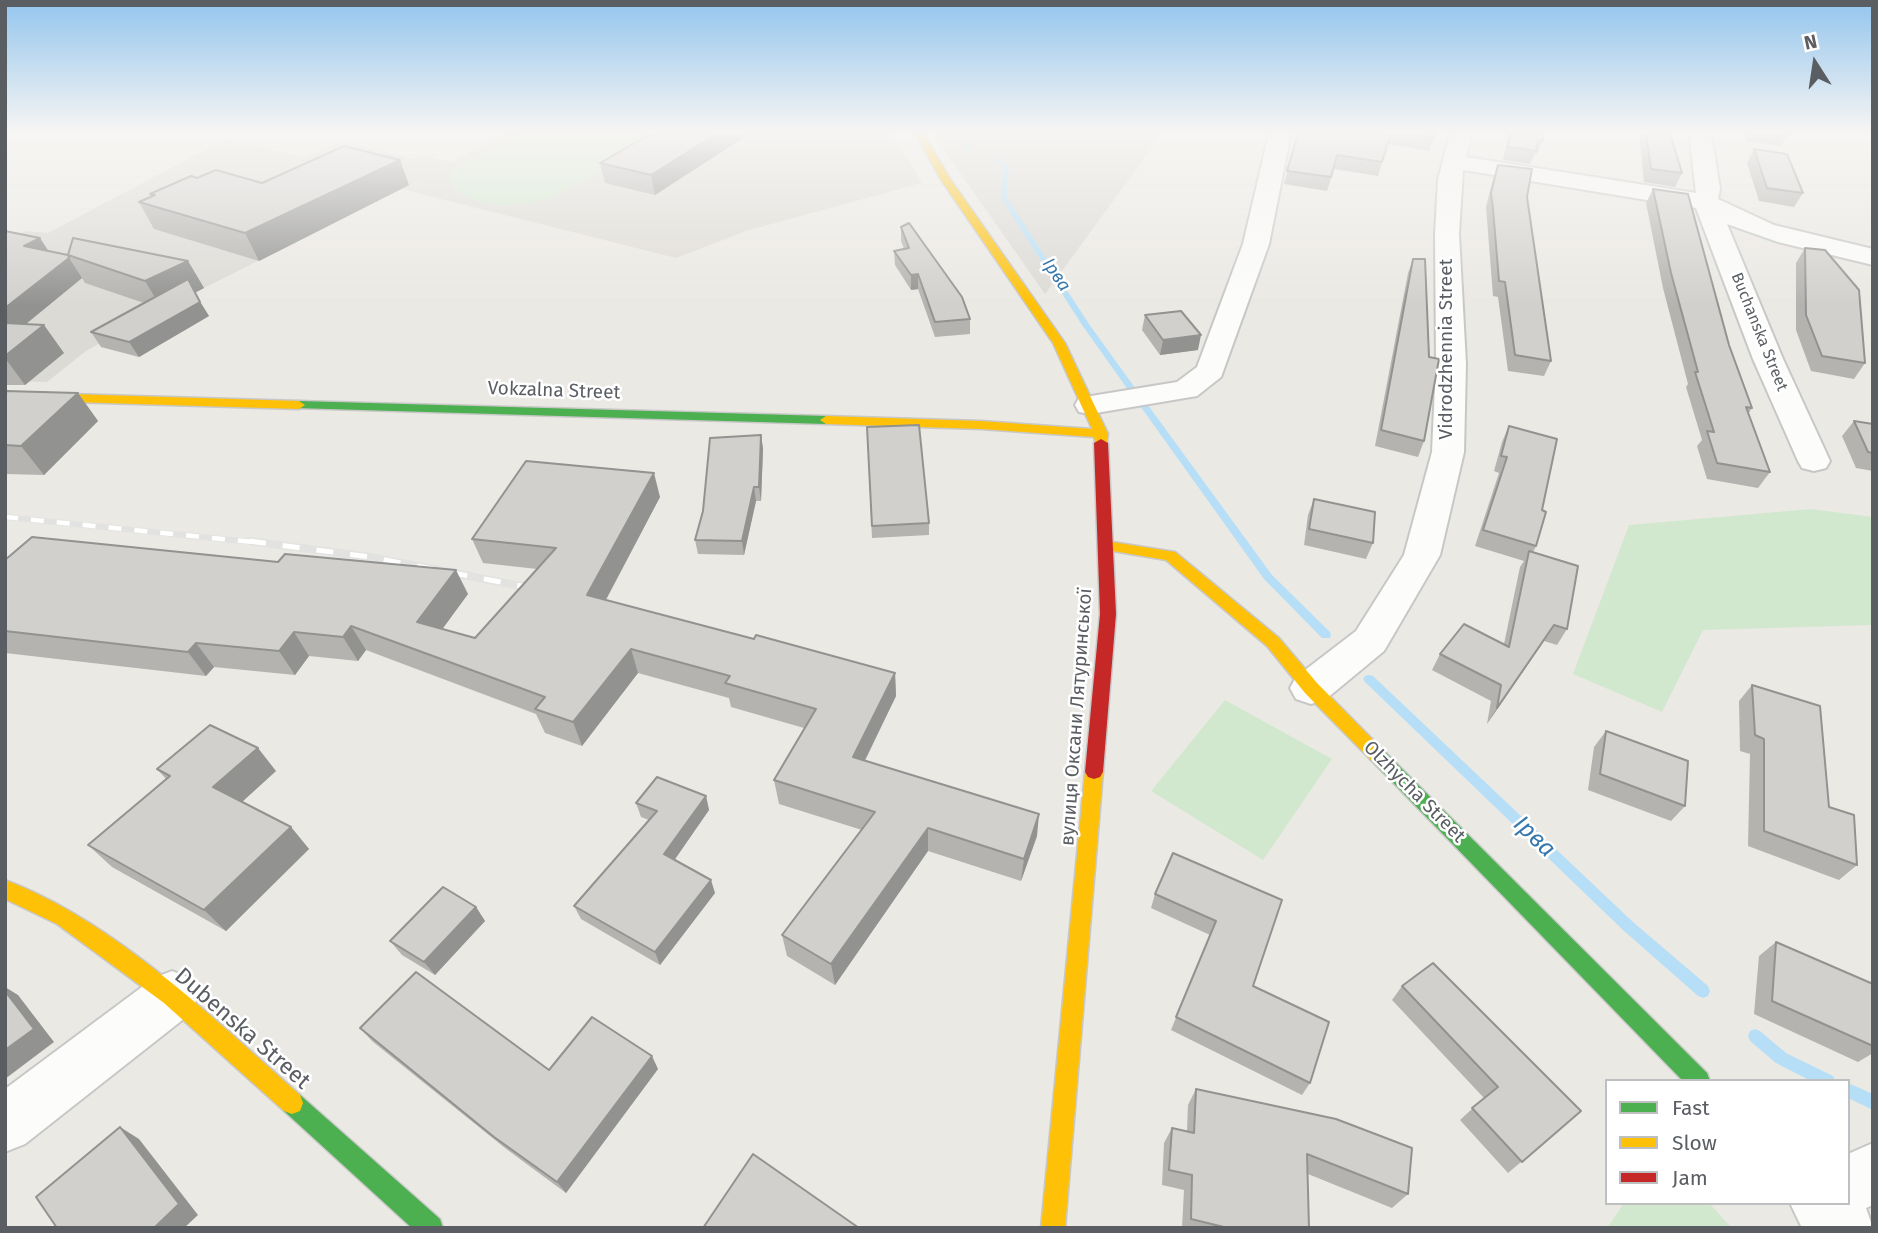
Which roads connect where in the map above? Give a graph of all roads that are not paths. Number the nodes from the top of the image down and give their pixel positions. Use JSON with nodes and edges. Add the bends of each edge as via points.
{"nodes":[{"id":1,"x":953,"y":191,"type":"edge"},
{"id":2,"x":1268,"y":191,"type":"edge"},
{"id":3,"x":1449,"y":191,"type":"edge"},
{"id":4,"x":1653,"y":191,"type":"edge"},
{"id":5,"x":1708,"y":191,"type":"edge"},
{"id":6,"x":1706,"y":202,"type":"junction"},
{"id":7,"x":1873,"y":257,"type":"edge"},
{"id":8,"x":5,"y":396,"type":"edge"},
{"id":9,"x":1090,"y":405,"type":"junction"},
{"id":10,"x":1101,"y":434,"type":"junction"},
{"id":11,"x":1814,"y":461,"type":"dead end"},
{"id":12,"x":1106,"y":546,"type":"junction"},
{"id":13,"x":1311,"y":688,"type":"junction"},
{"id":14,"x":5,"y":889,"type":"edge"},
{"id":15,"x":172,"y":996,"type":"junction"},
{"id":16,"x":1697,"y":1079,"type":"edge"},
{"id":17,"x":5,"y":1124,"type":"edge"},
{"id":18,"x":1873,"y":1172,"type":"edge"},
{"id":19,"x":1850,"y":1190,"type":"edge"},
{"id":20,"x":432,"y":1228,"type":"edge"},
{"id":21,"x":1053,"y":1228,"type":"edge"}],
"edges":[{"from":1,"to":9,"type":"main road","name":"вулиця Оксани Лятуринської","via":[[1059,343]]},
{"from":2,"to":9,"type":"street","via":[[1256,244],[1210,371],[1186,390]]},
{"from":3,"to":13,"type":"street","name":"Vidrodzhennia Street","via":[[1448,452],[1422,555],[1370,641]]},
{"from":4,"to":6,"type":"street"},
{"from":5,"to":6,"type":"street","name":"Buchanska Street"},
{"from":6,"to":7,"type":"street","via":[[1726,217],[1758,229]]},
{"from":6,"to":11,"type":"street","name":"Buchanska Street"},
{"from":8,"to":10,"type":"main road","name":"Vokzalna Street","via":[[981,425]]},
{"from":9,"to":10,"type":"main road","name":"вулиця Оксани Лятуринської"},
{"from":10,"to":12,"type":"main road","name":"вулиця Оксани Лятуринської"},
{"from":12,"to":13,"type":"main road","name":"Olzhycha Street","via":[[1170,556],[1273,642]]},
{"from":12,"to":21,"type":"main road","name":"вулиця Оксани Лятуринської","via":[[1108,614]]},
{"from":13,"to":16,"type":"main road","name":"Olzhycha Street"},
{"from":14,"to":15,"type":"main road","name":"Dubenska Street","via":[[64,917]]},
{"from":15,"to":17,"type":"street"},
{"from":15,"to":20,"type":"main road","name":"Dubenska Street"},
{"from":18,"to":19,"type":"street"}]}
